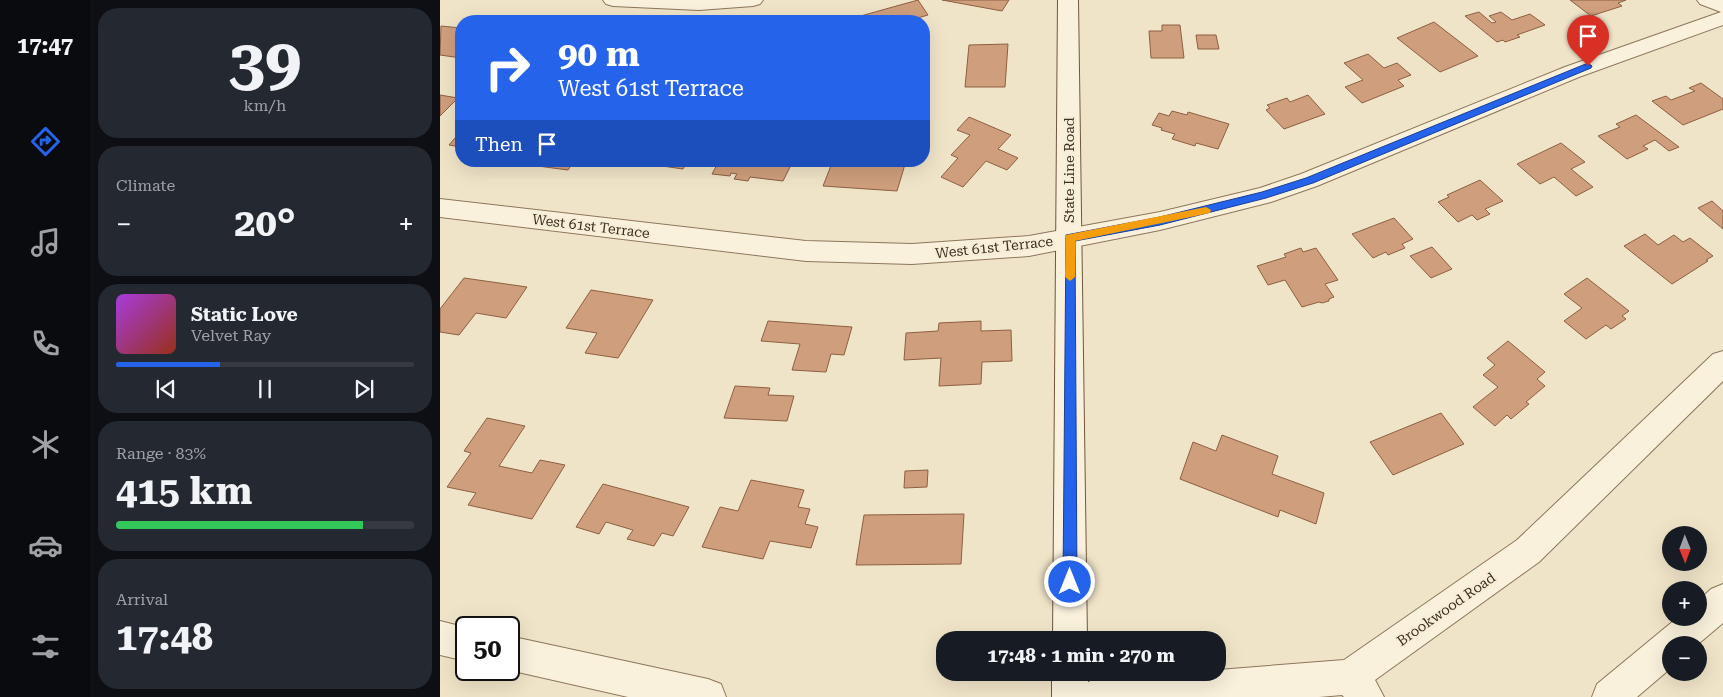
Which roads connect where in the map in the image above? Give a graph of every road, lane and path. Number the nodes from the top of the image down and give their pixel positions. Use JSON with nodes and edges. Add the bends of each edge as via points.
{"nodes":[{"id":1,"x":613,"y":0,"type":"edge"},
{"id":2,"x":753,"y":0,"type":"edge"},
{"id":3,"x":1068,"y":0,"type":"edge"},
{"id":4,"x":1707,"y":0,"type":"edge"},
{"id":5,"x":1723,"y":7,"type":"edge"},
{"id":6,"x":1723,"y":18,"type":"edge"},
{"id":7,"x":440,"y":208,"type":"edge"},
{"id":8,"x":1070,"y":238,"type":"junction"},
{"id":9,"x":1723,"y":363,"type":"edge"},
{"id":10,"x":1723,"y":601,"type":"edge"},
{"id":11,"x":1070,"y":631,"type":"edge"},
{"id":12,"x":440,"y":638,"type":"edge"},
{"id":13,"x":455,"y":641,"type":"edge"},
{"id":14,"x":520,"y":655,"type":"edge"},
{"id":15,"x":1070,"y":681,"type":"edge"},
{"id":16,"x":1358,"y":687,"type":"edge"},
{"id":17,"x":708,"y":697,"type":"edge"},
{"id":18,"x":1070,"y":697,"type":"edge"},
{"id":19,"x":1096,"y":697,"type":"edge"},
{"id":20,"x":1610,"y":697,"type":"edge"}],
"edges":[{"from":1,"to":2,"type":"street","via":[[690,4]]},
{"from":3,"to":8,"type":"street","name":"State Line Road"},
{"from":4,"to":5,"type":"street"},
{"from":6,"to":8,"type":"street","name":"West 61st Terrace","via":[[1572,72],[1309,180],[1222,207]]},
{"from":7,"to":8,"type":"street","name":"West 61st Terrace","via":[[806,251],[912,254],[1029,246]]},
{"from":8,"to":11,"type":"street","name":"State Line Road"},
{"from":9,"to":16,"type":"street","name":"Brookwood Road","via":[[1528,551]]},
{"from":10,"to":20,"type":"street"},
{"from":12,"to":13,"type":"street"},
{"from":14,"to":17,"type":"street"},
{"from":15,"to":18,"type":"street"},
{"from":16,"to":19,"type":"street","name":"Brookwood Road"}]}
